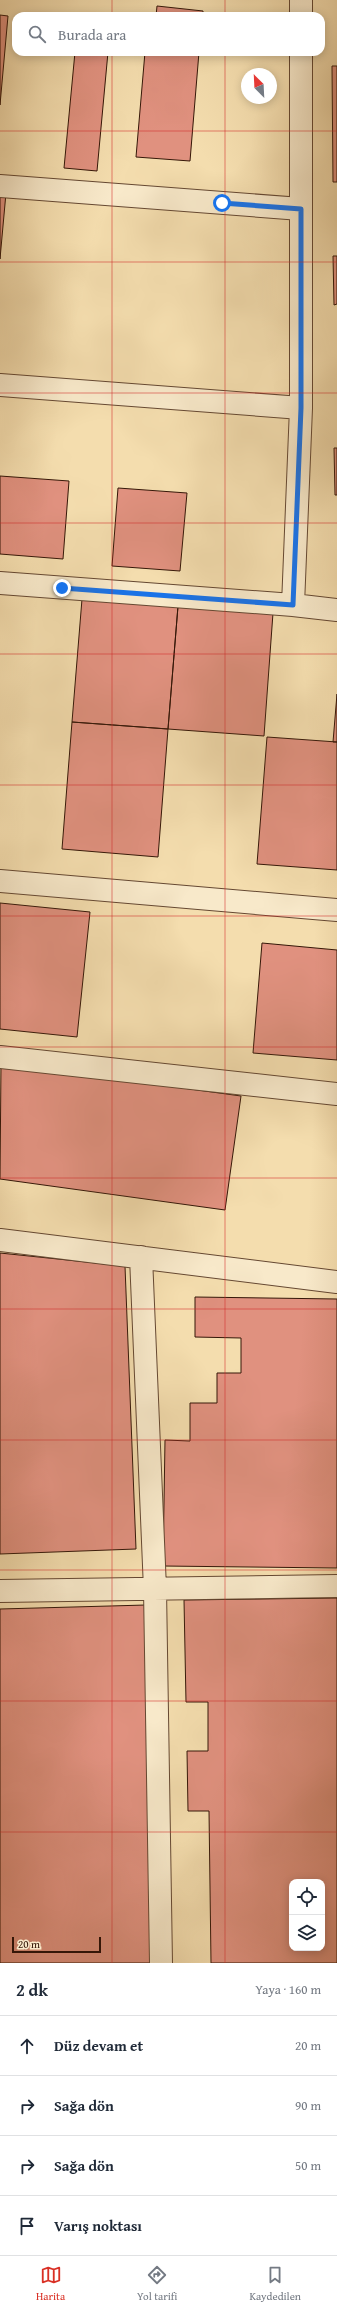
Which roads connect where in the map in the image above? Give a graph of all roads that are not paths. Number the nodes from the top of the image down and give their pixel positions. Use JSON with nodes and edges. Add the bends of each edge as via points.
{"nodes":[{"id":1,"x":301,"y":0,"type":"edge"},
{"id":2,"x":301,"y":12,"type":"edge"},
{"id":3,"x":301,"y":56,"type":"edge"},
{"id":4,"x":0,"y":186,"type":"edge"},
{"id":5,"x":301,"y":209,"type":"junction"},
{"id":6,"x":0,"y":385,"type":"edge"},
{"id":7,"x":301,"y":408,"type":"junction"},
{"id":8,"x":0,"y":583,"type":"edge"},
{"id":9,"x":293,"y":605,"type":"junction"},
{"id":10,"x":337,"y":610,"type":"edge"},
{"id":11,"x":0,"y":881,"type":"edge"},
{"id":12,"x":337,"y":910,"type":"edge"},
{"id":13,"x":0,"y":1057,"type":"edge"},
{"id":14,"x":337,"y":1094,"type":"edge"},
{"id":15,"x":0,"y":1240,"type":"edge"},
{"id":16,"x":141,"y":1257,"type":"junction"},
{"id":17,"x":337,"y":1282,"type":"edge"},
{"id":18,"x":337,"y":1586,"type":"edge"},
{"id":19,"x":155,"y":1589,"type":"junction"},
{"id":20,"x":0,"y":1591,"type":"edge"},
{"id":21,"x":161,"y":1963,"type":"edge"}],
"edges":[{"from":1,"to":2,"type":"street"},
{"from":3,"to":5,"type":"street"},
{"from":4,"to":5,"type":"street"},
{"from":5,"to":7,"type":"street"},
{"from":6,"to":7,"type":"street"},
{"from":7,"to":9,"type":"street"},
{"from":8,"to":9,"type":"street"},
{"from":9,"to":10,"type":"street"},
{"from":11,"to":12,"type":"street"},
{"from":13,"to":14,"type":"street"},
{"from":15,"to":16,"type":"street"},
{"from":16,"to":17,"type":"street"},
{"from":16,"to":19,"type":"street"},
{"from":18,"to":19,"type":"street"},
{"from":19,"to":20,"type":"street"},
{"from":19,"to":21,"type":"street"}]}
